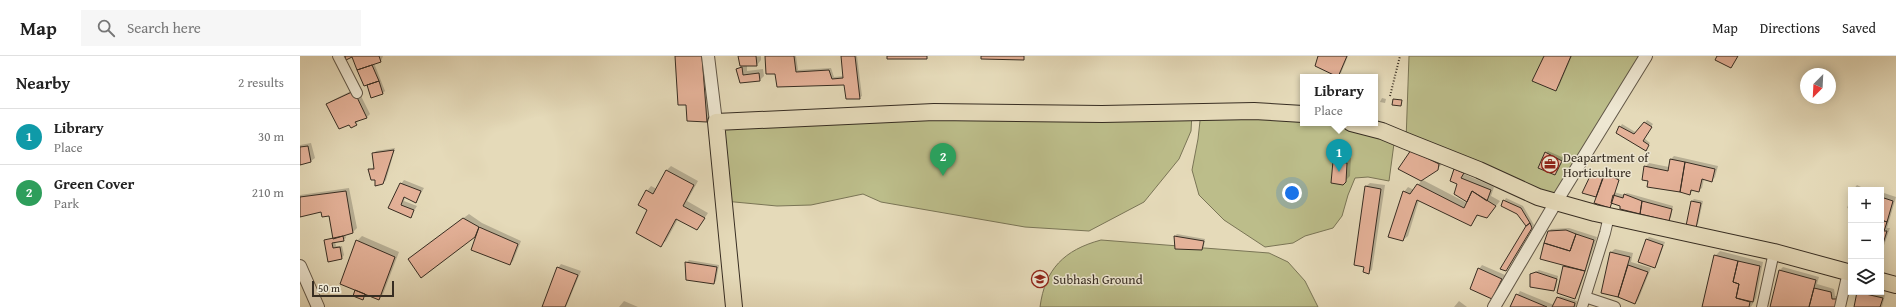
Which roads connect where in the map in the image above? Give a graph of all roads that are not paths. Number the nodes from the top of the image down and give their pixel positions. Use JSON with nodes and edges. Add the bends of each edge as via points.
{"nodes":[{"id":1,"x":338,"y":56,"type":"edge"},
{"id":2,"x":708,"y":56,"type":"edge"},
{"id":3,"x":1646,"y":56,"type":"edge"},
{"id":4,"x":357,"y":93,"type":"dead end"},
{"id":5,"x":1300,"y":114,"type":"edge"},
{"id":6,"x":716,"y":122,"type":"junction"},
{"id":7,"x":1363,"y":126,"type":"edge"},
{"id":8,"x":1556,"y":202,"type":"junction"},
{"id":9,"x":1609,"y":216,"type":"junction"},
{"id":10,"x":1774,"y":252,"type":"junction"},
{"id":11,"x":300,"y":266,"type":"edge"},
{"id":12,"x":1848,"y":272,"type":"edge"},
{"id":13,"x":1848,"y":280,"type":"edge"},
{"id":14,"x":1884,"y":282,"type":"edge"},
{"id":15,"x":1896,"y":285,"type":"edge"},
{"id":16,"x":1585,"y":296,"type":"junction"},
{"id":17,"x":318,"y":307,"type":"edge"},
{"id":18,"x":734,"y":307,"type":"edge"},
{"id":19,"x":1494,"y":307,"type":"edge"},
{"id":20,"x":1582,"y":307,"type":"edge"},
{"id":21,"x":1615,"y":307,"type":"edge"},
{"id":22,"x":1762,"y":307,"type":"edge"},
{"id":23,"x":1840,"y":307,"type":"edge"}],
"edges":[{"from":1,"to":4,"type":"street"},
{"from":2,"to":6,"type":"street"},
{"from":3,"to":8,"type":"street"},
{"from":5,"to":6,"type":"main road","via":[[1254,111],[1102,114],[934,112]]},
{"from":6,"to":18,"type":"main road"},
{"from":7,"to":8,"type":"main road","via":[[1382,131],[1538,197]]},
{"from":8,"to":9,"type":"main road"},
{"from":8,"to":19,"type":"street"},
{"from":9,"to":10,"type":"main road"},
{"from":9,"to":16,"type":"street"},
{"from":10,"to":12,"type":"main road"},
{"from":10,"to":22,"type":"street"},
{"from":11,"to":17,"type":"street"},
{"from":13,"to":23,"type":"street"},
{"from":14,"to":15,"type":"main road"},
{"from":16,"to":20,"type":"street"},
{"from":16,"to":21,"type":"street"}]}
